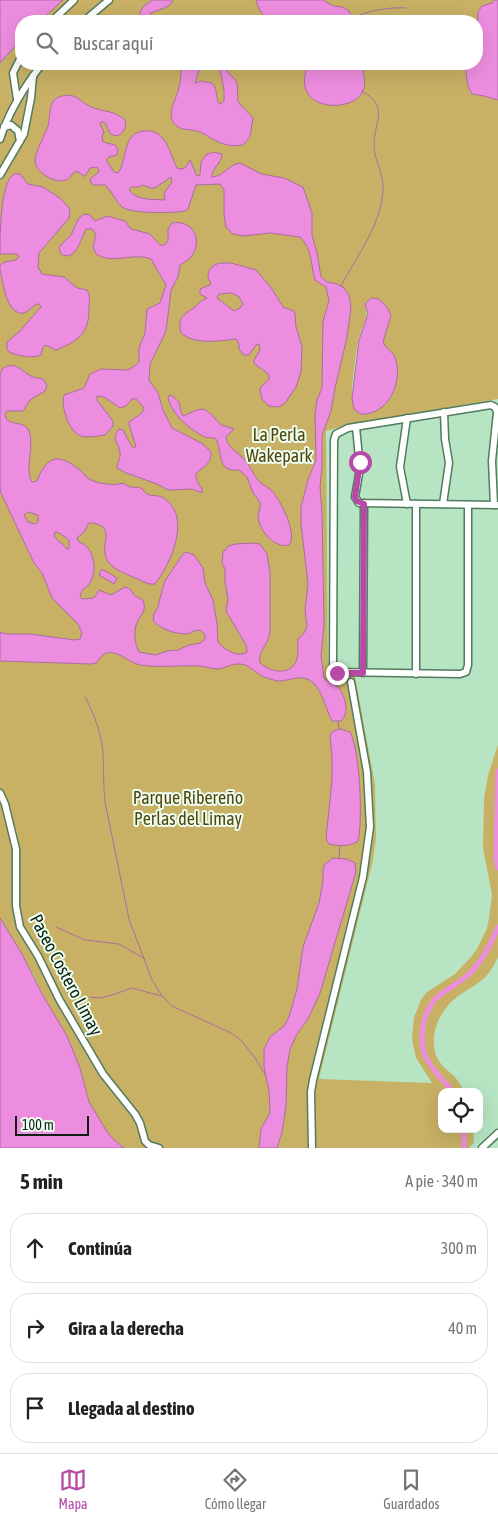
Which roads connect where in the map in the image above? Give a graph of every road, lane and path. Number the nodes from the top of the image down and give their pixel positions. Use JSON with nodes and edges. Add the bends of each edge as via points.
{"nodes":[{"id":1,"x":74,"y":0,"type":"edge"},
{"id":2,"x":109,"y":0,"type":"edge"},
{"id":3,"x":58,"y":15,"type":"edge"},
{"id":4,"x":91,"y":15,"type":"edge"},
{"id":5,"x":15,"y":69,"type":"edge"},
{"id":6,"x":38,"y":70,"type":"edge"},
{"id":7,"x":33,"y":76,"type":"junction"},
{"id":8,"x":17,"y":99,"type":"junction"},
{"id":9,"x":4,"y":126,"type":"junction"},
{"id":10,"x":0,"y":139,"type":"edge"},
{"id":11,"x":20,"y":141,"type":"junction"},
{"id":12,"x":0,"y":175,"type":"edge"},
{"id":13,"x":444,"y":412,"type":"junction"},
{"id":14,"x":407,"y":418,"type":"junction"},
{"id":15,"x":356,"y":427,"type":"junction"},
{"id":16,"x":364,"y":504,"type":"junction"},
{"id":17,"x":407,"y":504,"type":"junction"},
{"id":18,"x":416,"y":504,"type":"junction"},
{"id":19,"x":443,"y":504,"type":"junction"},
{"id":20,"x":468,"y":505,"type":"junction"},
{"id":21,"x":496,"y":505,"type":"edge"},
{"id":22,"x":363,"y":673,"type":"junction"},
{"id":23,"x":416,"y":674,"type":"junction"},
{"id":24,"x":351,"y":682,"type":"dead end"},
{"id":25,"x":0,"y":793,"type":"edge"},
{"id":26,"x":498,"y":1133,"type":"edge"},
{"id":27,"x":159,"y":1148,"type":"edge"},
{"id":28,"x":312,"y":1148,"type":"edge"},
{"id":29,"x":482,"y":1148,"type":"edge"}],
"edges":[{"from":1,"to":3,"type":"street"},
{"from":2,"to":4,"type":"street"},
{"from":5,"to":8,"type":"street"},
{"from":6,"to":7,"type":"street"},
{"from":7,"to":8,"type":"street"},
{"from":7,"to":11,"type":"street","via":[[24,134]]},
{"from":8,"to":9,"type":"street"},
{"from":9,"to":10,"type":"street"},
{"from":9,"to":11,"type":"street","via":[[15,127]]},
{"from":11,"to":12,"type":"street"},
{"from":13,"to":14,"type":"street"},
{"from":13,"to":19,"type":"street","via":[[450,463]]},
{"from":13,"to":21,"type":"street","via":[[489,404],[496,409],[492,461]]},
{"from":14,"to":15,"type":"street"},
{"from":14,"to":17,"type":"street","via":[[400,467]]},
{"from":15,"to":16,"type":"street","via":[[360,468],[355,497]]},
{"from":15,"to":22,"type":"street","via":[[338,432],[334,440],[334,670]]},
{"from":16,"to":17,"type":"street"},
{"from":16,"to":22,"type":"street"},
{"from":17,"to":18,"type":"street"},
{"from":18,"to":19,"type":"street"},
{"from":18,"to":23,"type":"street"},
{"from":19,"to":20,"type":"street"},
{"from":20,"to":21,"type":"street"},
{"from":20,"to":23,"type":"street","via":[[467,670],[462,674]]},
{"from":22,"to":23,"type":"street"},
{"from":24,"to":28,"type":"street","via":[[367,772],[370,827],[363,877],[313,1080]]},
{"from":25,"to":27,"type":"street","name":"Paseo Costero Limay","via":[[15,844],[16,906],[20,927],[103,1074],[137,1117],[145,1141]]},
{"from":26,"to":29,"type":"street"}]}
